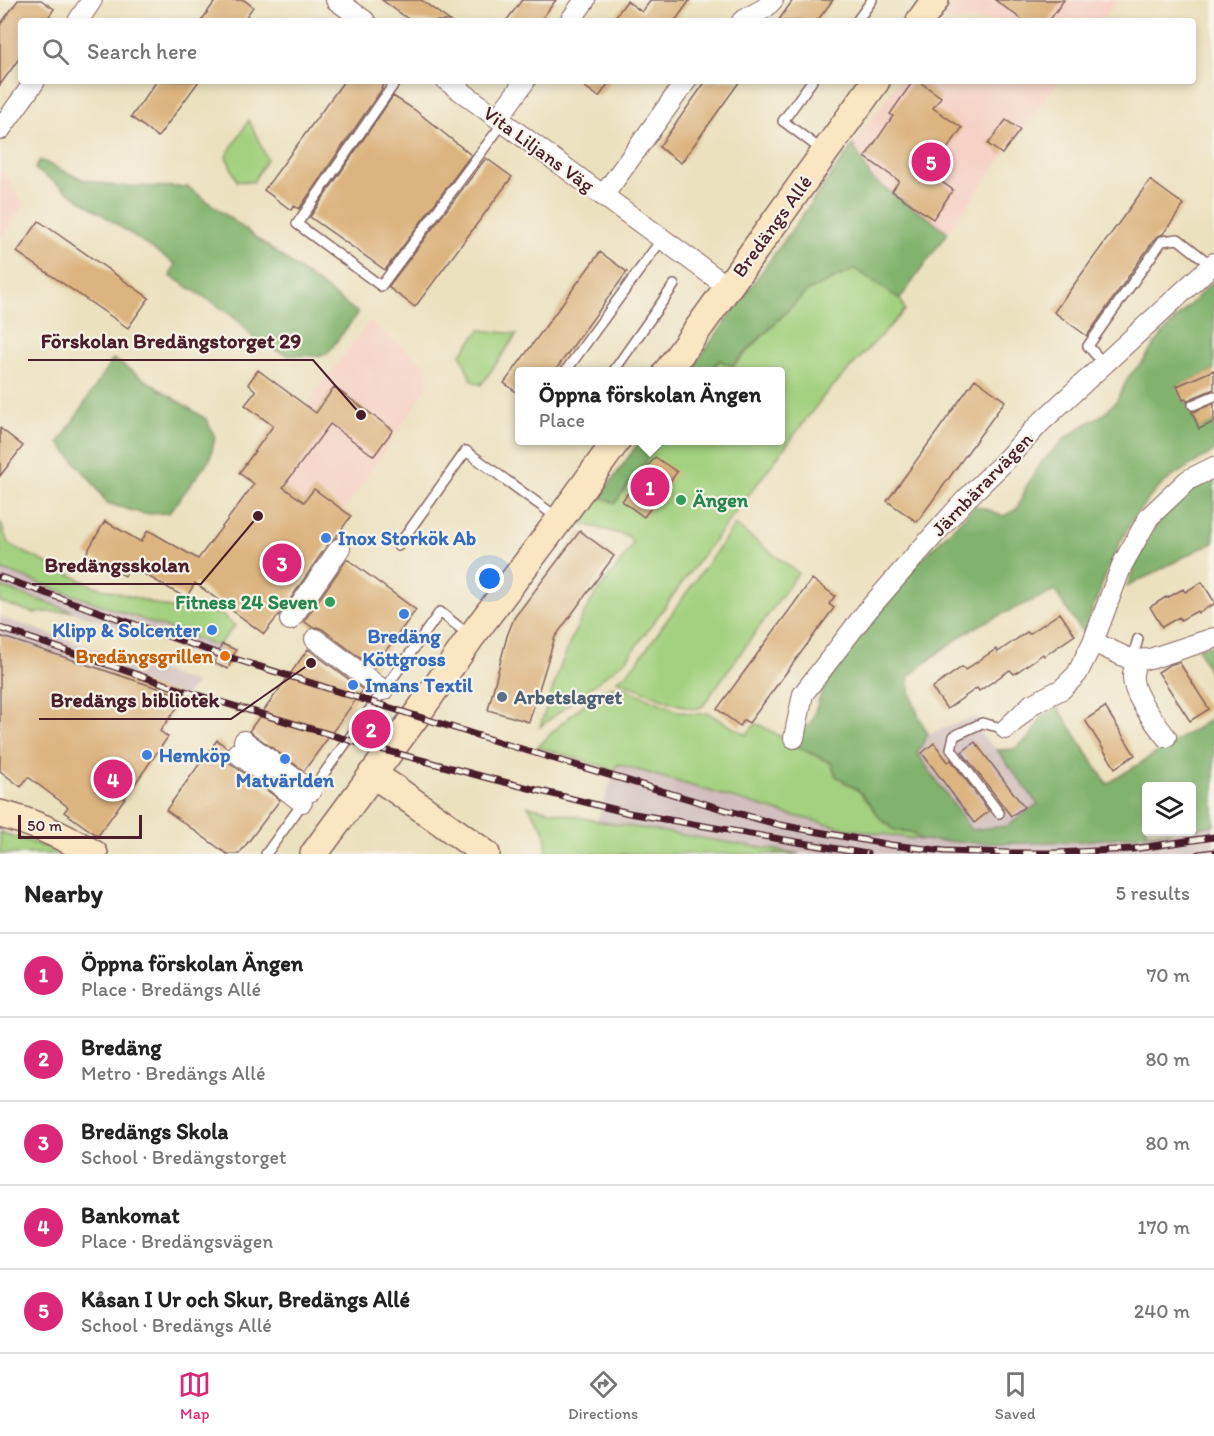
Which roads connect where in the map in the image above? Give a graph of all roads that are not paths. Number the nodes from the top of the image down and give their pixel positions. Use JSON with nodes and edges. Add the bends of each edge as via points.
{"nodes":[{"id":1,"x":92,"y":0,"type":"edge"},
{"id":2,"x":336,"y":0,"type":"edge"},
{"id":3,"x":585,"y":0,"type":"edge"},
{"id":4,"x":773,"y":0,"type":"edge"},
{"id":5,"x":872,"y":0,"type":"edge"},
{"id":6,"x":935,"y":0,"type":"edge"},
{"id":7,"x":80,"y":18,"type":"edge"},
{"id":8,"x":361,"y":18,"type":"edge"},
{"id":9,"x":572,"y":18,"type":"edge"},
{"id":10,"x":747,"y":18,"type":"edge"},
{"id":11,"x":858,"y":18,"type":"edge"},
{"id":12,"x":922,"y":18,"type":"edge"},
{"id":13,"x":33,"y":84,"type":"edge"},
{"id":14,"x":394,"y":84,"type":"edge"},
{"id":15,"x":451,"y":84,"type":"edge"},
{"id":16,"x":523,"y":84,"type":"edge"},
{"id":17,"x":684,"y":84,"type":"edge"},
{"id":18,"x":810,"y":84,"type":"edge"},
{"id":19,"x":874,"y":84,"type":"edge"},
{"id":20,"x":501,"y":121,"type":"junction"},
{"id":21,"x":0,"y":130,"type":"edge"},
{"id":22,"x":825,"y":153,"type":"junction"},
{"id":23,"x":603,"y":196,"type":"junction"},
{"id":24,"x":662,"y":239,"type":"junction"},
{"id":25,"x":1213,"y":264,"type":"edge"},
{"id":26,"x":674,"y":285,"type":"dead end"},
{"id":27,"x":728,"y":287,"type":"junction"},
{"id":28,"x":1104,"y":364,"type":"junction"},
{"id":29,"x":569,"y":367,"type":"edge"},
{"id":30,"x":617,"y":367,"type":"edge"},
{"id":31,"x":671,"y":367,"type":"edge"},
{"id":32,"x":1214,"y":396,"type":"edge"},
{"id":33,"x":1193,"y":405,"type":"dead end"},
{"id":34,"x":610,"y":446,"type":"edge"},
{"id":35,"x":1214,"y":467,"type":"edge"},
{"id":36,"x":560,"y":519,"type":"junction"},
{"id":37,"x":398,"y":546,"type":"dead end"},
{"id":38,"x":340,"y":548,"type":"dead end"},
{"id":39,"x":290,"y":620,"type":"dead end"},
{"id":40,"x":471,"y":637,"type":"junction"},
{"id":41,"x":1214,"y":638,"type":"edge"},
{"id":42,"x":315,"y":639,"type":"dead end"},
{"id":43,"x":1138,"y":639,"type":"dead end"},
{"id":44,"x":1093,"y":642,"type":"junction"},
{"id":45,"x":1134,"y":660,"type":"junction"},
{"id":46,"x":383,"y":690,"type":"junction"},
{"id":47,"x":1006,"y":729,"type":"joint"},
{"id":48,"x":1166,"y":737,"type":"dead end"},
{"id":49,"x":794,"y":738,"type":"dead end"},
{"id":50,"x":241,"y":747,"type":"dead end"},
{"id":51,"x":372,"y":774,"type":"junction"},
{"id":52,"x":307,"y":797,"type":"junction"},
{"id":53,"x":999,"y":813,"type":"dead end"},
{"id":54,"x":0,"y":814,"type":"edge"},
{"id":55,"x":94,"y":854,"type":"edge"},
{"id":56,"x":266,"y":854,"type":"edge"},
{"id":57,"x":314,"y":854,"type":"edge"},
{"id":58,"x":486,"y":854,"type":"edge"}],
"edges":[{"from":1,"to":7,"type":"street"},
{"from":2,"to":8,"type":"street"},
{"from":3,"to":9,"type":"street"},
{"from":4,"to":10,"type":"street"},
{"from":5,"to":11,"type":"lane"},
{"from":6,"to":12,"type":"street"},
{"from":13,"to":21,"type":"street"},
{"from":14,"to":20,"type":"lane","via":[[297,224],[381,286]]},
{"from":15,"to":20,"type":"street","name":"Vita Liljans Väg"},
{"from":16,"to":20,"type":"street"},
{"from":17,"to":23,"type":"street","name":"Vita Liljans Väg"},
{"from":18,"to":22,"type":"lane","via":[[783,121]]},
{"from":19,"to":22,"type":"street","name":"Bredängs Allé"},
{"from":20,"to":23,"type":"street","name":"Vita Liljans Väg"},
{"from":22,"to":27,"type":"street","name":"Bredängs Allé"},
{"from":23,"to":24,"type":"street","name":"Vita Liljans Väg"},
{"from":24,"to":27,"type":"street","name":"Vita Liljans Väg"},
{"from":24,"to":29,"type":"lane"},
{"from":25,"to":28,"type":"street","name":"Järnbärarvägen"},
{"from":25,"to":28,"type":"lane","via":[[1178,239],[1162,241],[1088,346]]},
{"from":26,"to":30,"type":"lane"},
{"from":27,"to":31,"type":"street","name":"Bredängs Allé"},
{"from":28,"to":49,"type":"street","name":"Järnbärarvägen","via":[[967,498],[867,611],[803,694]]},
{"from":32,"to":33,"type":"lane"},
{"from":34,"to":36,"type":"street"},
{"from":35,"to":44,"type":"street","via":[[1188,480],[1149,517],[1122,565]]},
{"from":36,"to":37,"type":"lane","via":[[466,451]]},
{"from":36,"to":40,"type":"street"},
{"from":38,"to":39,"type":"street"},
{"from":40,"to":46,"type":"lane","via":[[440,612]]},
{"from":40,"to":51,"type":"street"},
{"from":41,"to":45,"type":"street","via":[[1150,659]]},
{"from":42,"to":46,"type":"street"},
{"from":43,"to":45,"type":"lane"},
{"from":44,"to":45,"type":"street"},
{"from":44,"to":47,"type":"street","via":[[1077,674],[1062,688],[1032,704]]},
{"from":45,"to":48,"type":"street","via":[[1133,681],[1140,698]]},
{"from":46,"to":52,"type":"lane"},
{"from":47,"to":53,"type":"lane","via":[[982,723],[954,736],[951,749]]},
{"from":50,"to":52,"type":"street"},
{"from":51,"to":57,"type":"street"},
{"from":51,"to":58,"type":"street"},
{"from":52,"to":56,"type":"lane"},
{"from":54,"to":55,"type":"street","via":[[24,820]]}]}
